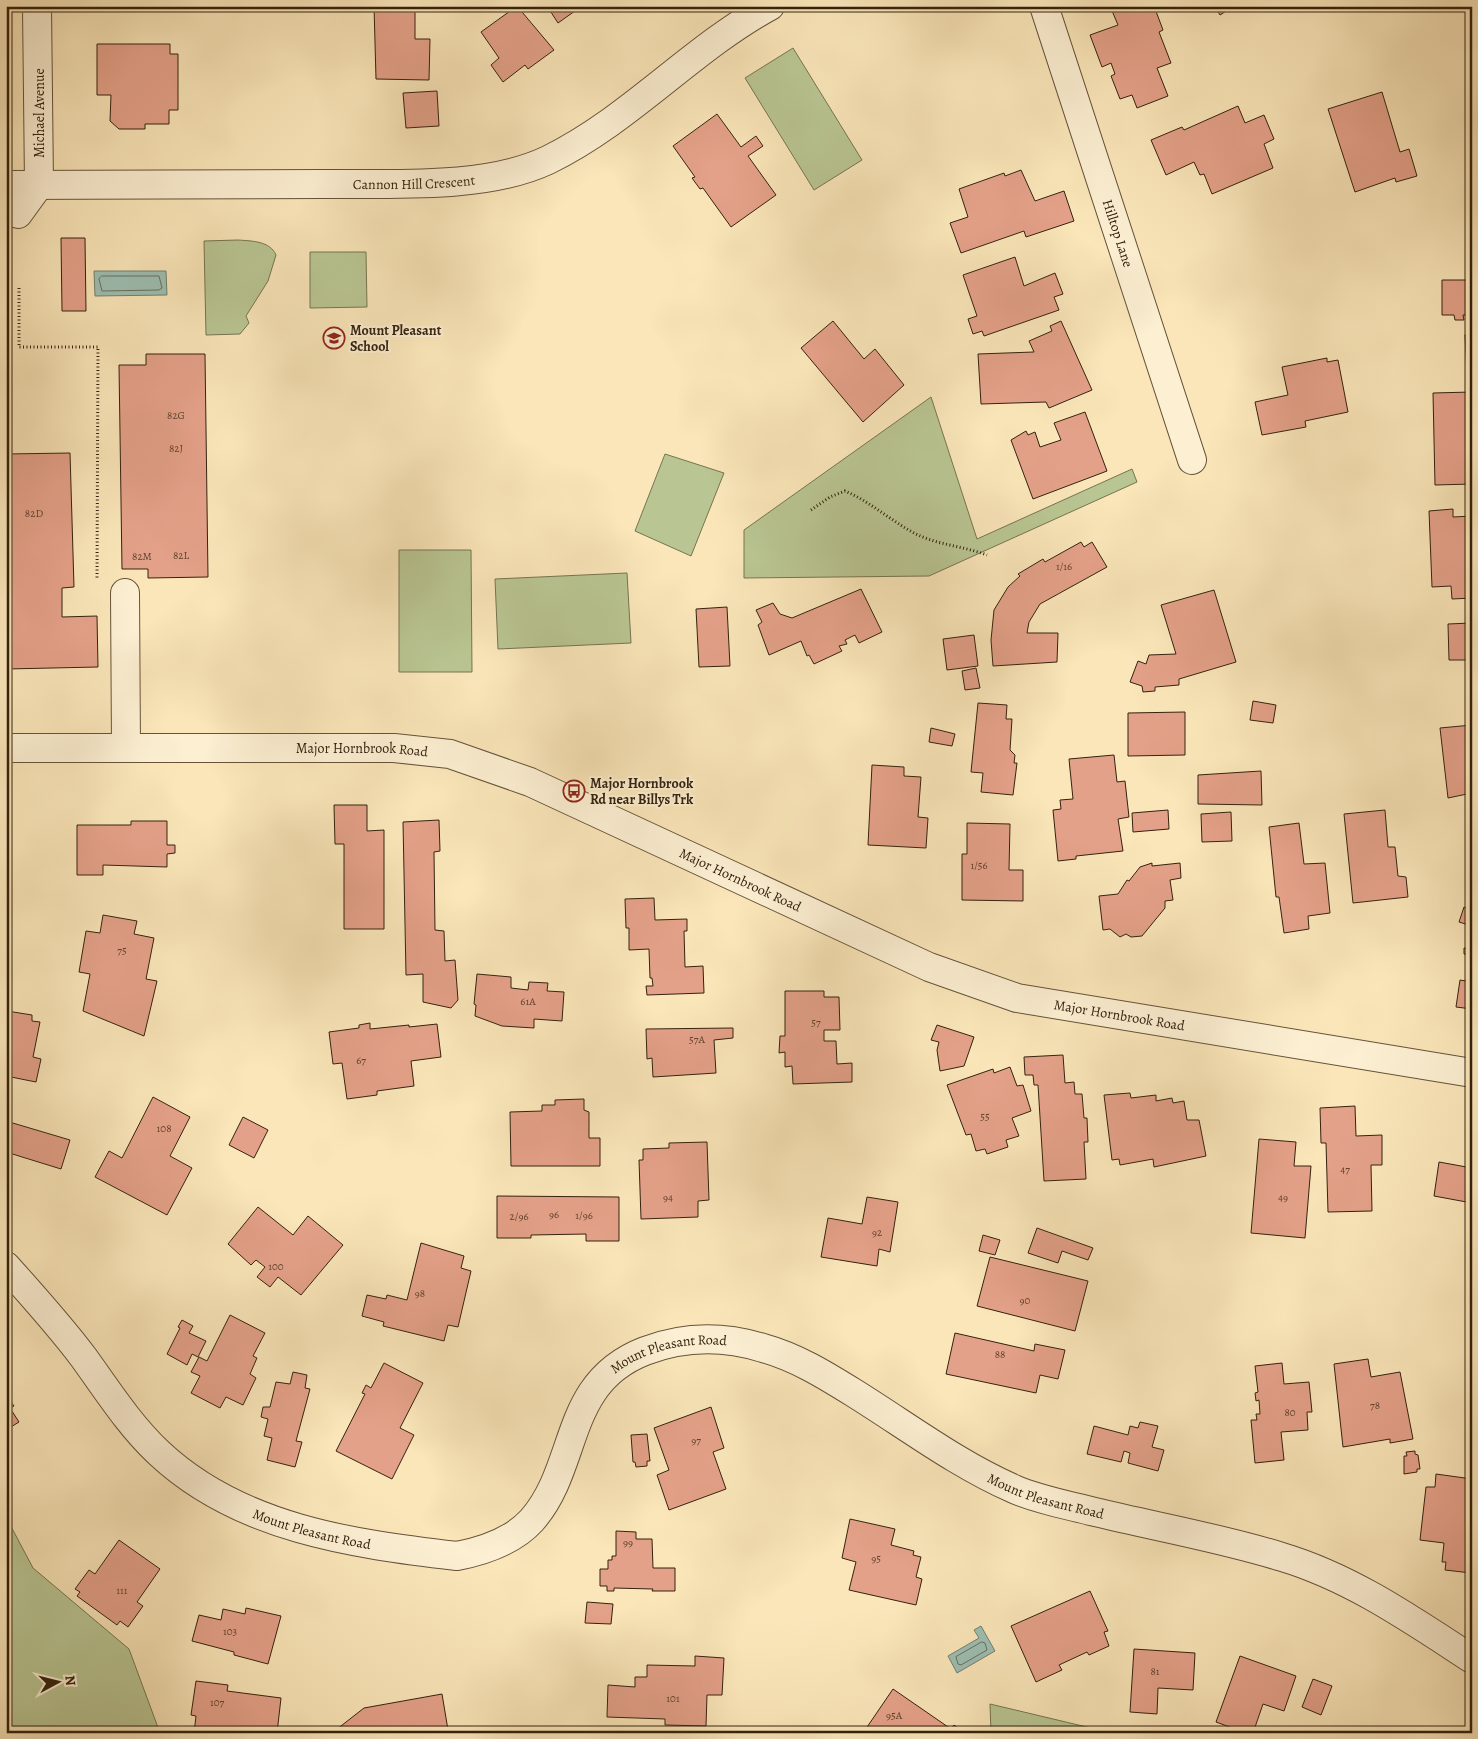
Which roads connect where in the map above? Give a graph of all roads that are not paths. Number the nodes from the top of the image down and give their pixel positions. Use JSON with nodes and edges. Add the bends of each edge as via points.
{"nodes":[{"id":1,"x":37,"y":6,"type":"edge"},
{"id":2,"x":770,"y":6,"type":"edge"},
{"id":3,"x":1044,"y":6,"type":"edge"},
{"id":4,"x":6,"y":185,"type":"edge"},
{"id":5,"x":39,"y":185,"type":"junction"},
{"id":6,"x":18,"y":214,"type":"dead end"},
{"id":7,"x":1192,"y":460,"type":"dead end"},
{"id":8,"x":125,"y":593,"type":"road end"},
{"id":9,"x":6,"y":748,"type":"edge"},
{"id":10,"x":126,"y":748,"type":"junction"},
{"id":11,"x":1472,"y":1073,"type":"edge"},
{"id":12,"x":6,"y":1266,"type":"edge"},
{"id":13,"x":1472,"y":1660,"type":"edge"}],
"edges":[{"from":1,"to":5,"type":"street","name":"Michael Avenue"},
{"from":2,"to":5,"type":"street","name":"Cannon Hill Crescent","via":[[740,23],[587,138],[546,161],[515,172],[425,183]]},
{"from":3,"to":7,"type":"street","name":"Hilltop Lane"},
{"from":4,"to":5,"type":"street","name":"Cannon Hill Crescent"},
{"from":5,"to":6,"type":"street"},
{"from":8,"to":10,"type":"street"},
{"from":9,"to":10,"type":"street","name":"Major Hornbrook Road"},
{"from":10,"to":11,"type":"street","name":"Major Hornbrook Road","via":[[394,748],[450,754],[492,767],[575,802],[929,967],[1017,998]]},
{"from":12,"to":13,"type":"street","name":"Mount Pleasant Road","via":[[71,1341],[138,1429],[189,1479],[230,1503],[274,1521],[321,1534],[457,1556],[500,1543],[531,1521],[555,1484],[574,1427],[590,1394],[600,1382],[628,1360],[660,1346],[695,1339],[729,1340],[764,1348],[811,1367],[977,1472],[1018,1490],[1282,1557],[1325,1572],[1411,1619]]}]}
